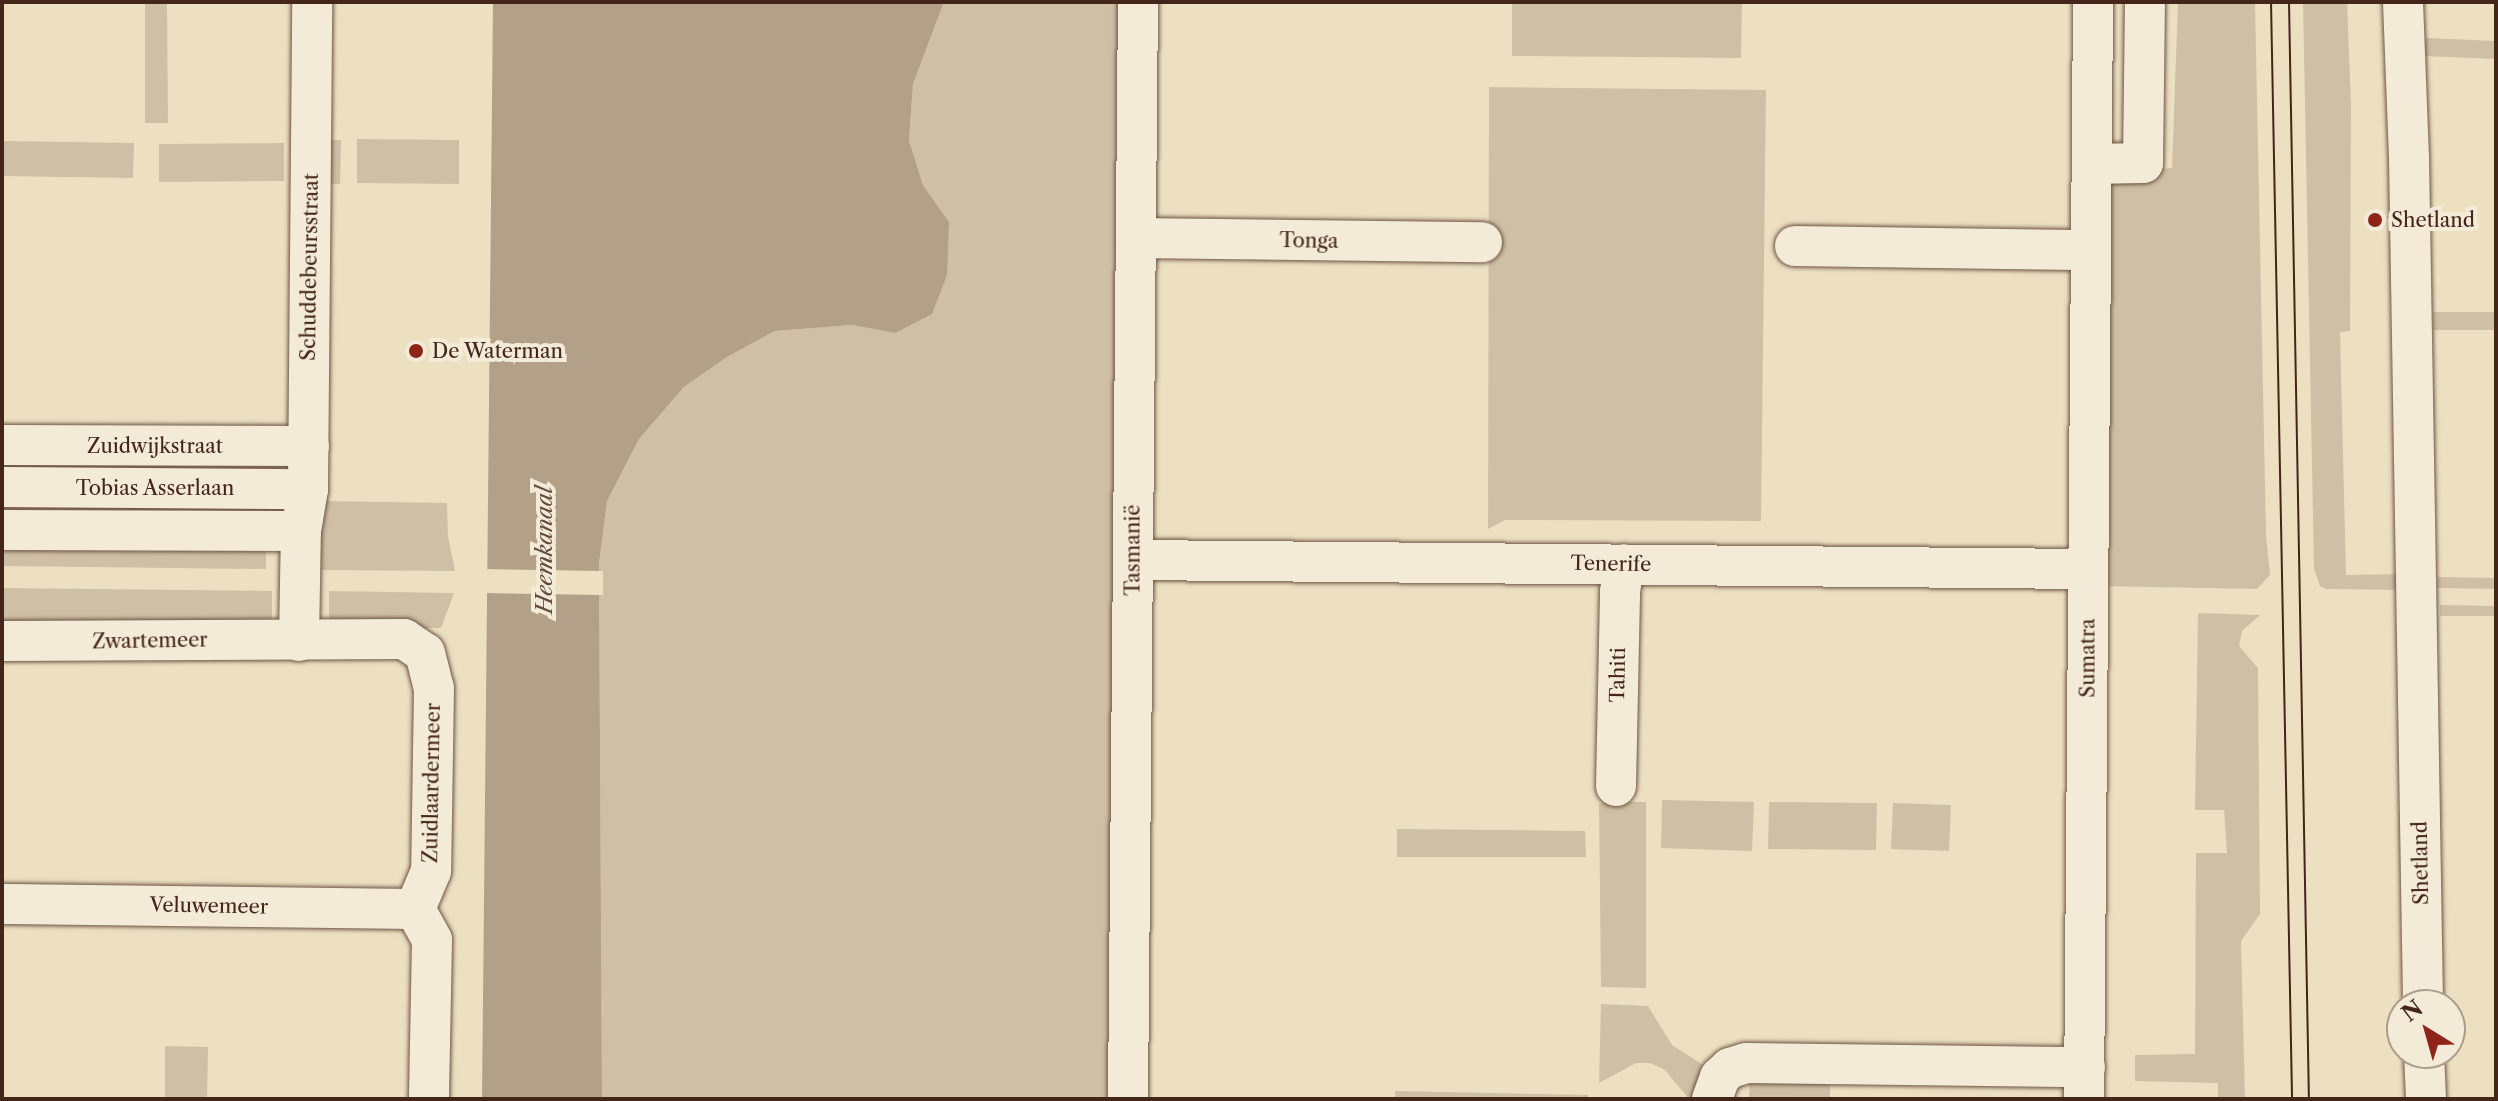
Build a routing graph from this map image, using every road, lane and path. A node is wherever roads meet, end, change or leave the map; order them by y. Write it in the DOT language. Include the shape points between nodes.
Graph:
graph roads {
  1 [pos="312,2"];
  2 [pos="1138,2"];
  3 [pos="2093,2"];
  4 [pos="2145,2"];
  5 [pos="2403,2"];
  6 [pos="2092,164"];
  7 [pos="1136,238"];
  8 [pos="1482,242"];
  9 [pos="1795,246"];
  10 [pos="2091,250"];
  11 [pos="2,445"];
  12 [pos="309,446"];
  13 [pos="2,487"];
  14 [pos="308,489"];
  15 [pos="2,530"];
  16 [pos="301,531"];
  17 [pos="1133,560"];
  18 [pos="1624,564"];
  19 [pos="2088,569"];
  20 [pos="2,641"];
  21 [pos="299,641"];
  22 [pos="425,653"];
  23 [pos="1616,786"];
  24 [pos="2,904"];
  25 [pos="415,909"];
  26 [pos="2423,989"];
  27 [pos="2425,1069"];
  28 [pos="2084,1083"];
  29 [pos="429,1099"];
  30 [pos="1128,1099"];
  31 [pos="1712,1099"];
  32 [pos="2426,1099"];
  1 -- 12 [label="street, Schuddebeursstraat"];
  2 -- 7 [label="street, Tasmanië"];
  3 -- 6 [label="street, Sumatra"];
  4 -- 6 [label="street" via="2143,163"];
  5 -- 26 [label="street, Shetland"];
  6 -- 10 [label="street, Sumatra"];
  7 -- 8 [label="street, Tonga"];
  7 -- 17 [label="street, Tasmanië"];
  9 -- 10 [label="street"];
  10 -- 19 [label="street, Sumatra"];
  11 -- 12 [label="street, Zuidwijkstraat"];
  12 -- 14 [label="street, Schuddebeursstraat"];
  13 -- 14 [label="street, Tobias Asserlaan"];
  14 -- 16 [label="street, Schuddebeursstraat"];
  15 -- 16 [label="street"];
  16 -- 21 [label="street"];
  17 -- 18 [label="street, Tenerife"];
  17 -- 30 [label="street, Tasmanië"];
  18 -- 19 [label="street, Tenerife"];
  18 -- 23 [label="street, Tahiti"];
  19 -- 28 [label="street, Sumatra"];
  20 -- 21 [label="street, Zwartemeer"];
  21 -- 22 [label="street, Zwartemeer" via="404,639"];
  22 -- 25 [label="street, Zuidlaardermeer" via="434,688 431,874"];
  24 -- 25 [label="street, Veluwemeer"];
  25 -- 29 [label="street" via="432,940"];
  27 -- 32 [label="street"];
  28 -- 31 [label="street, Sumatra" via="1746,1063 1720,1077"];
}
